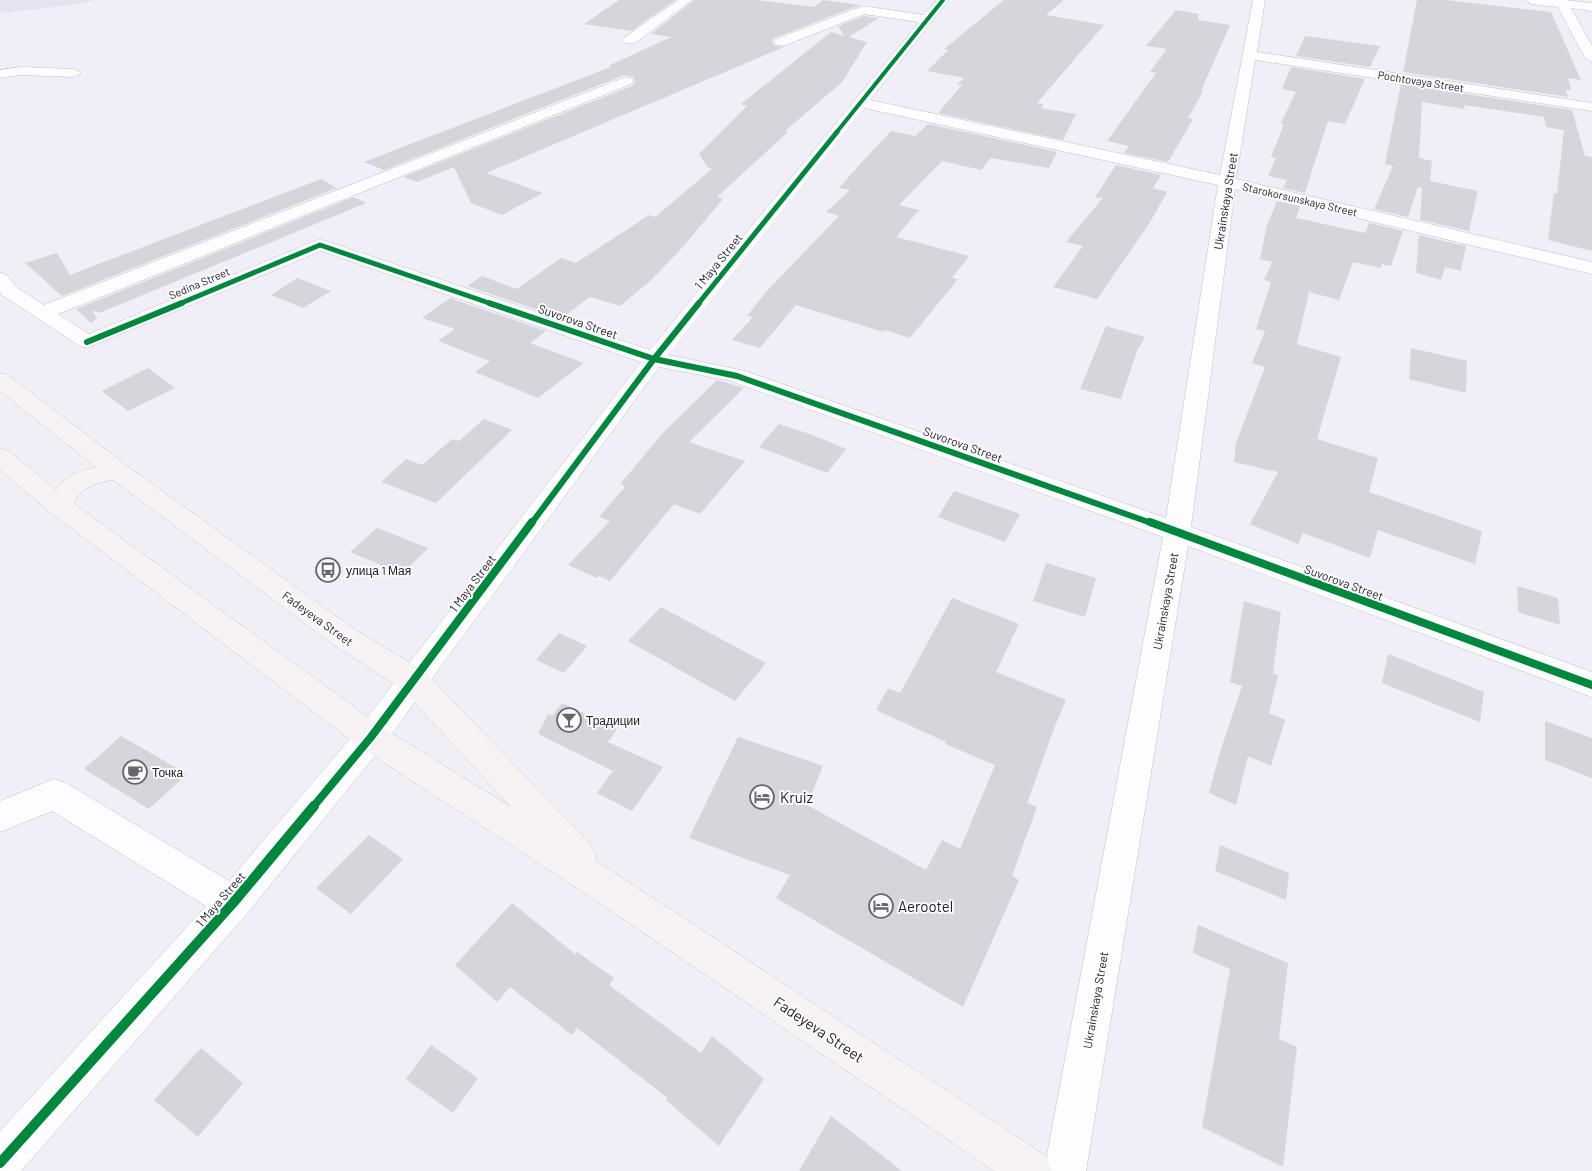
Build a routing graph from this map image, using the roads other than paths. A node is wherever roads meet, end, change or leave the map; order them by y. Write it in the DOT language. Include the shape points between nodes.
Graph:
graph roads {
  1 [pos="686,0"];
  2 [pos="943,0"];
  3 [pos="1259,0"];
  4 [pos="1531,0"];
  5 [pos="1562,3"];
  6 [pos="1592,7"];
  7 [pos="927,19"];
  8 [pos="630,40"];
  9 [pos="781,42"];
  10 [pos="1251,55"];
  11 [pos="1592,58"];
  12 [pos="74,72"];
  13 [pos="0,74"];
  14 [pos="626,81"];
  15 [pos="861,103"];
  16 [pos="1592,107"];
  17 [pos="1227,182"];
  18 [pos="320,245"];
  19 [pos="1592,268"];
  20 [pos="0,279"];
  21 [pos="42,313"];
  22 [pos="654,359"];
  23 [pos="0,380"];
  24 [pos="0,457"];
  25 [pos="117,472"];
  26 [pos="60,507"];
  27 [pos="1178,532"];
  28 [pos="414,681"];
  29 [pos="1592,685"];
  30 [pos="371,737"];
  31 [pos="0,816"];
  32 [pos="607,887"];
  33 [pos="232,903"];
  34 [pos="0,1163"];
  35 [pos="1031,1171"];
  36 [pos="1065,1171"];
  1 -- 8 [label="street"];
  2 -- 7 [label="street, 1 Maya Street"];
  3 -- 10 [label="street, Ukrainskaya Street"];
  4 -- 5 [label="street"];
  5 -- 6 [label="street"];
  5 -- 11 [label="street"];
  7 -- 9 [label="street" via="863,10"];
  7 -- 15 [label="street, 1 Maya Street"];
  10 -- 16 [label="street, Pochtovaya Street"];
  10 -- 17 [label="street, Ukrainskaya Street"];
  12 -- 13 [label="street"];
  14 -- 21 [label="street"];
  15 -- 17 [label="street, Starokorsunskaya Street"];
  15 -- 22 [label="street, 1 Maya Street"];
  17 -- 19 [label="street, Starokorsunskaya Street"];
  17 -- 27 [label="street, Ukrainskaya Street"];
  18 -- 21 [label="street, Sedina Street" via="87,342"];
  18 -- 22 [label="street, Suvorova Street"];
  20 -- 21 [label="street" via="9,291"];
  22 -- 27 [label="street, Suvorova Street" via="738,376"];
  22 -- 28 [label="street, 1 Maya Street"];
  23 -- 25 [label="main road, Fadeyeva Street"];
  24 -- 26 [label="main road, Fadeyeva Street"];
  25 -- 26 [label="main road" via="92,475 76,482 63,494"];
  25 -- 28 [label="main road, Fadeyeva Street" via="344,637"];
  26 -- 30 [label="main road, Fadeyeva Street"];
  27 -- 29 [label="street, Suvorova Street"];
  27 -- 36 [label="street, Ukrainskaya Street"];
  28 -- 30 [label="street, 1 Maya Street"];
  28 -- 32 [label="main road, Fadeyeva Street"];
  30 -- 32 [label="main road, Fadeyeva Street"];
  30 -- 33 [label="street, 1 Maya Street"];
  31 -- 33 [label="street" via="54,794"];
  32 -- 35 [label="main road, Fadeyeva Street"];
  33 -- 34 [label="street, 1 Maya Street"];
}
